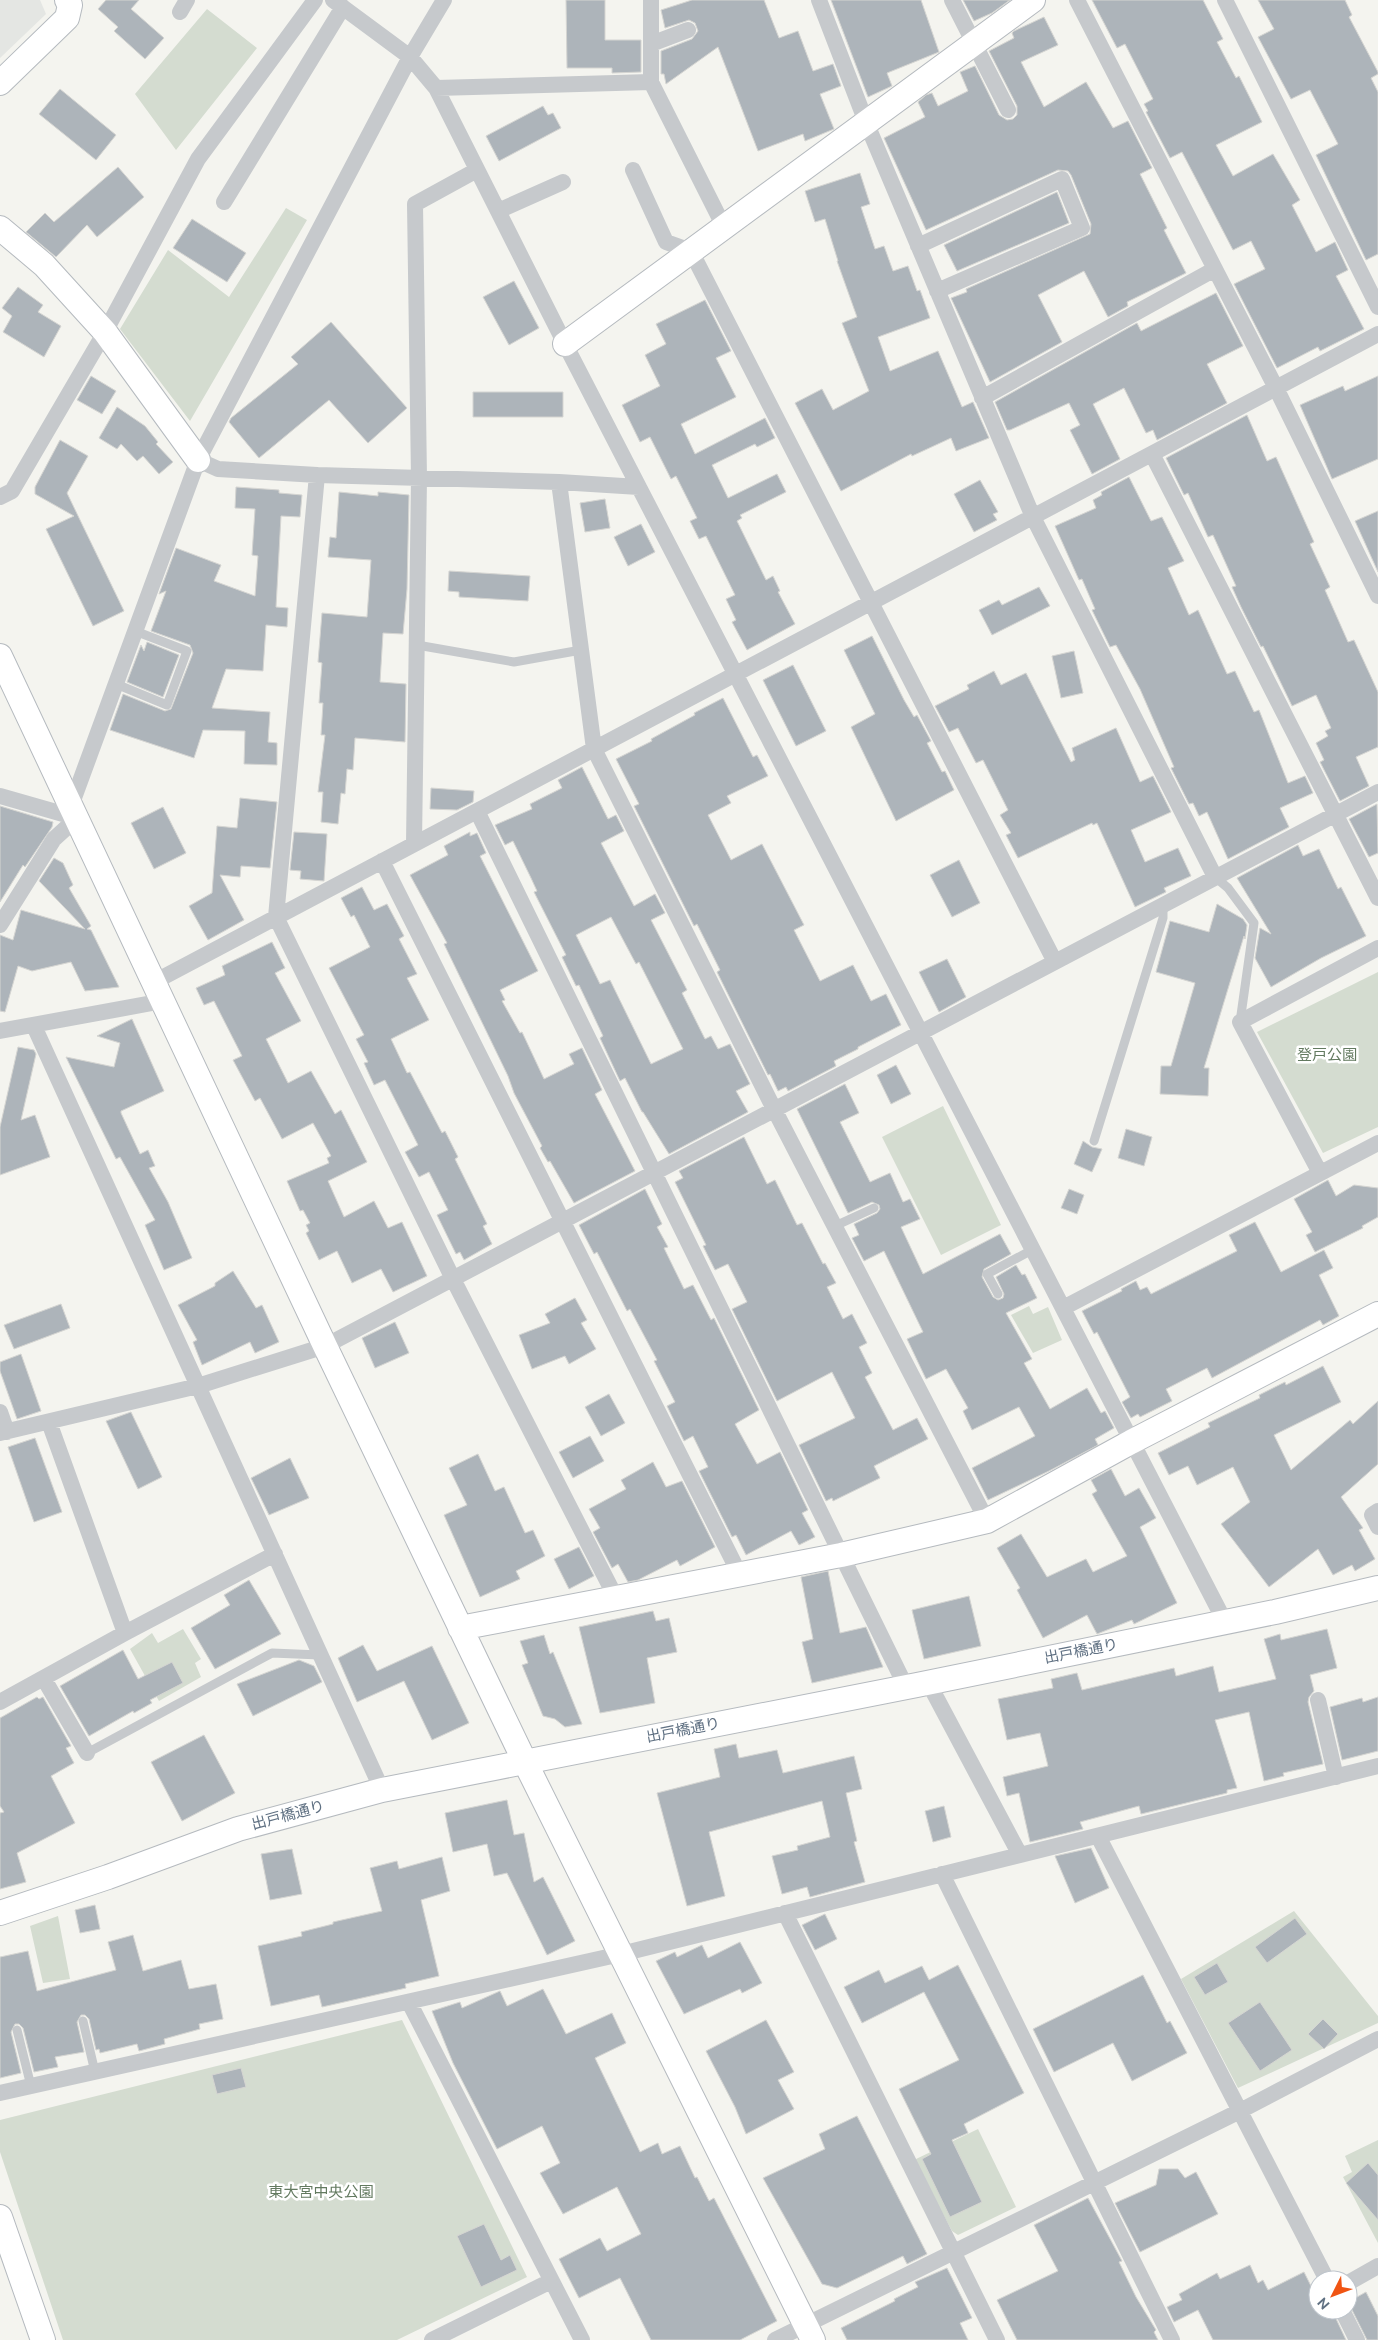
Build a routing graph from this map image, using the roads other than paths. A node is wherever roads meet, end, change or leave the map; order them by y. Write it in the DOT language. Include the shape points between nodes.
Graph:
graph roads {
  1 [pos="68,0"];
  2 [pos="315,0"];
  3 [pos="444,0"];
  4 [pos="651,0"];
  5 [pos="818,0"];
  6 [pos="952,0"];
  7 [pos="1033,0"];
  8 [pos="1077,0"];
  9 [pos="1225,0"];
  10 [pos="338,4"];
  11 [pos="688,30"];
  12 [pos="651,44"];
  13 [pos="973,44"];
  14 [pos="410,57"];
  15 [pos="651,82"];
  16 [pos="0,83"];
  17 [pos="436,88"];
  18 [pos="1008,110"];
  19 [pos="866,122"];
  20 [pos="477,170"];
  21 [pos="633,170"];
  22 [pos="563,182"];
  23 [pos="224,202"];
  24 [pos="498,211"];
  25 [pos="724,227"];
  26 [pos="0,228"];
  27 [pos="918,246"];
  28 [pos="692,251"];
  29 [pos="1215,269"];
  30 [pos="937,291"];
  31 [pos="1378,307"];
  32 [pos="105,332"];
  33 [pos="1378,334"];
  34 [pos="565,344"];
  35 [pos="1276,388"];
  36 [pos="982,398"];
  37 [pos="1152,454"];
  38 [pos="198,460"];
  39 [pos="317,475"];
  40 [pos="419,478"];
  41 [pos="559,482"];
  42 [pos="639,487"];
  43 [pos="0,497"];
  44 [pos="1033,517"];
  45 [pos="1378,596"];
  46 [pos="872,602"];
  47 [pos="135,631"];
  48 [pos="417,645"];
  49 [pos="581,650"];
  50 [pos="0,656"];
  51 [pos="736,674"];
  52 [pos="116,684"];
  53 [pos="594,749"];
  54 [pos="1378,792"];
  55 [pos="0,796"];
  56 [pos="477,811"];
  57 [pos="74,812"];
  58 [pos="1335,814"];
  59 [pos="414,844"];
  60 [pos="382,861"];
  61 [pos="1215,877"];
  62 [pos="1378,898"];
  63 [pos="1162,905"];
  64 [pos="276,918"];
  65 [pos="0,926"];
  66 [pos="1378,948"];
  67 [pos="1055,962"];
  68 [pos="158,992"];
  69 [pos="1240,1022"];
  70 [pos="34,1026"];
  71 [pos="0,1031"];
  72 [pos="920,1033"];
  73 [pos="774,1109"];
  74 [pos="1094,1141"];
  75 [pos="1378,1143"];
  76 [pos="654,1172"];
  77 [pos="1320,1173"];
  78 [pos="874,1208"];
  79 [pos="562,1221"];
  80 [pos="835,1226"];
  81 [pos="1032,1250"];
  82 [pos="453,1279"];
  83 [pos="998,1294"];
  84 [pos="1062,1308"];
  85 [pos="1378,1314"];
  86 [pos="325,1346"];
  87 [pos="198,1386"];
  88 [pos="0,1412"];
  89 [pos="49,1422"];
  90 [pos="4,1433"];
  91 [pos="1132,1442"];
  92 [pos="1378,1510"];
  93 [pos="987,1522"];
  94 [pos="1378,1527"];
  95 [pos="274,1554"];
  96 [pos="841,1555"];
  97 [pos="738,1573"];
  98 [pos="1378,1588"];
  99 [pos="616,1598"];
  100 [pos="1225,1622"];
  101 [pos="460,1628"];
  102 [pos="126,1632"];
  103 [pos="320,1655"];
  104 [pos="44,1679"];
  105 [pos="917,1685"];
  106 [pos="1318,1700"];
  107 [pos="0,1702"];
  108 [pos="87,1753"];
  109 [pos="524,1760"];
  110 [pos="1378,1766"];
  111 [pos="1336,1777"];
  112 [pos="382,1790"];
  113 [pos="1098,1836"];
  114 [pos="1020,1855"];
  115 [pos="942,1874"];
  116 [pos="0,1913"];
  117 [pos="785,1913"];
  118 [pos="621,1954"];
  119 [pos="409,2002"];
  120 [pos="83,2022"];
  121 [pos="17,2030"];
  122 [pos="1378,2039"];
  123 [pos="96,2072"];
  124 [pos="31,2086"];
  125 [pos="0,2093"];
  126 [pos="1240,2111"];
  127 [pos="1094,2183"];
  128 [pos="0,2217"];
  129 [pos="954,2252"];
  130 [pos="1378,2266"];
  131 [pos="1321,2270"];
  132 [pos="1358,2277"];
  133 [pos="552,2281"];
  134 [pos="1347,2320"];
  135 [pos="810,2333"];
  136 [pos="43,2340"];
  137 [pos="432,2340"];
  138 [pos="582,2340"];
  139 [pos="775,2340"];
  140 [pos="997,2340"];
  141 [pos="1172,2340"];
  142 [pos="1357,2340"];
  1 -- 16 [label="street" via="67,18"];
  2 -- 32 [label="street" via="198,159"];
  3 -- 14 [label="street"];
  4 -- 12 [label="street"];
  5 -- 19 [label="street"];
  6 -- 13 [label="street"];
  7 -- 13 [label="street"];
  8 -- 29 [label="street"];
  9 -- 31 [label="street"];
  10 -- 14 [label="street"];
  10 -- 23 [label="street"];
  11 -- 12 [label="street"];
  12 -- 15 [label="street"];
  13 -- 18 [label="street"];
  13 -- 19 [label="street"];
  14 -- 17 [label="street"];
  14 -- 38 [label="street"];
  15 -- 17 [label="street"];
  15 -- 25 [label="street"];
  17 -- 20 [label="street"];
  19 -- 25 [label="street"];
  19 -- 27 [label="street"];
  20 -- 24 [label="street"];
  20 -- 40 [label="street" via="415,204"];
  21 -- 28 [label="street" via="666,242"];
  22 -- 24 [label="street"];
  24 -- 34 [label="street"];
  25 -- 28 [label="street"];
  26 -- 32 [label="street" via="44,265"];
  27 -- 30 [label="street"];
  27 -- 30 [label="street" via="1062,179 1082,228"];
  28 -- 34 [label="street"];
  28 -- 46 [label="street"];
  29 -- 35 [label="street"];
  29 -- 36 [label="street"];
  30 -- 36 [label="street"];
  32 -- 38 [label="street"];
  32 -- 43 [label="street" via="12,491"];
  33 -- 35 [label="street"];
  34 -- 42 [label="street"];
  35 -- 37 [label="street"];
  35 -- 45 [label="street"];
  36 -- 44 [label="street"];
  37 -- 44 [label="street"];
  37 -- 58 [label="street"];
  38 -- 39 [label="street" via="218,469"];
  38 -- 47 [label="street"];
  39 -- 40 [label="street"];
  39 -- 64 [label="street"];
  40 -- 41 [label="street"];
  40 -- 48 [label="street"];
  41 -- 42 [label="street"];
  41 -- 49 [label="street"];
  42 -- 51 [label="street"];
  44 -- 46 [label="street"];
  44 -- 61 [label="street"];
  46 -- 51 [label="street"];
  46 -- 67 [label="street"];
  47 -- 52 [label="street"];
  47 -- 52 [label="lane" via="187,651 184,660 167,705"];
  48 -- 49 [label="lane" via="514,662"];
  48 -- 59 [label="street"];
  49 -- 53 [label="street"];
  50 -- 57 [label="street"];
  51 -- 53 [label="street"];
  51 -- 72 [label="street"];
  52 -- 57 [label="street"];
  53 -- 56 [label="street"];
  53 -- 73 [label="street"];
  54 -- 58 [label="street"];
  55 -- 57 [label="street"];
  56 -- 59 [label="street"];
  56 -- 76 [label="street"];
  57 -- 65 [label="street"];
  57 -- 68 [label="street"];
  58 -- 61 [label="street"];
  58 -- 62 [label="street"];
  59 -- 60 [label="street"];
  60 -- 64 [label="street"];
  60 -- 79 [label="street"];
  61 -- 63 [label="street"];
  61 -- 69 [label="lane" via="1228,888 1254,923"];
  63 -- 67 [label="street"];
  63 -- 74 [label="lane" via="1163,918"];
  64 -- 68 [label="street"];
  64 -- 82 [label="street"];
  66 -- 69 [label="street"];
  67 -- 72 [label="street"];
  68 -- 70 [label="street"];
  68 -- 86 [label="street"];
  69 -- 77 [label="street"];
  70 -- 71 [label="street"];
  70 -- 87 [label="street"];
  72 -- 73 [label="street"];
  72 -- 81 [label="street"];
  73 -- 76 [label="street"];
  73 -- 80 [label="street"];
  75 -- 77 [label="street"];
  76 -- 79 [label="street"];
  76 -- 96 [label="street"];
  77 -- 84 [label="street"];
  78 -- 80 [label="lane"];
  79 -- 82 [label="street"];
  79 -- 97 [label="street"];
  80 -- 93 [label="street"];
  81 -- 83 [label="lane" via="987,1274"];
  81 -- 84 [label="street"];
  82 -- 86 [label="street"];
  82 -- 99 [label="street"];
  84 -- 91 [label="street"];
  85 -- 91 [label="street"];
  86 -- 87 [label="street"];
  86 -- 101 [label="street"];
  87 -- 89 [label="street"];
  87 -- 95 [label="street"];
  88 -- 90 [label="street"];
  89 -- 90 [label="street"];
  89 -- 102 [label="street"];
  91 -- 93 [label="street"];
  91 -- 100 [label="street"];
  92 -- 94 [label="street" via="1372,1514"];
  93 -- 96 [label="street"];
  95 -- 102 [label="street"];
  95 -- 103 [label="street"];
  96 -- 97 [label="street"];
  96 -- 105 [label="street"];
  97 -- 99 [label="street"];
  98 -- 100 [label="street, 出戸橋通り"];
  99 -- 101 [label="street"];
  100 -- 105 [label="street, 出戸橋通り"];
  101 -- 109 [label="street"];
  102 -- 104 [label="street"];
  103 -- 108 [label="lane" via="272,1653"];
  103 -- 112 [label="street"];
  104 -- 107 [label="street"];
  104 -- 108 [label="street"];
  105 -- 109 [label="street, 出戸橋通り"];
  105 -- 114 [label="street"];
  106 -- 111 [label="street"];
  109 -- 112 [label="street, 出戸橋通り"];
  109 -- 118 [label="street"];
  110 -- 111 [label="street"];
  111 -- 113 [label="street"];
  112 -- 116 [label="street, 出戸橋通り" via="238,1829"];
  113 -- 114 [label="street"];
  113 -- 126 [label="street"];
  114 -- 115 [label="street"];
  115 -- 117 [label="street"];
  115 -- 127 [label="street"];
  117 -- 118 [label="street"];
  117 -- 129 [label="street"];
  118 -- 119 [label="street"];
  118 -- 135 [label="street"];
  119 -- 123 [label="street"];
  119 -- 133 [label="street"];
  120 -- 123 [label="lane"];
  121 -- 124 [label="lane"];
  122 -- 126 [label="street"];
  123 -- 124 [label="street"];
  124 -- 125 [label="street"];
  126 -- 127 [label="street"];
  126 -- 131 [label="street"];
  127 -- 129 [label="street"];
  127 -- 141 [label="street"];
  128 -- 136 [label="street"];
  129 -- 135 [label="street"];
  129 -- 140 [label="street"];
  130 -- 132 [label="street"];
  133 -- 137 [label="street"];
  133 -- 138 [label="street"];
  134 -- 142 [label="street"];
  135 -- 139 [label="street"];
}
